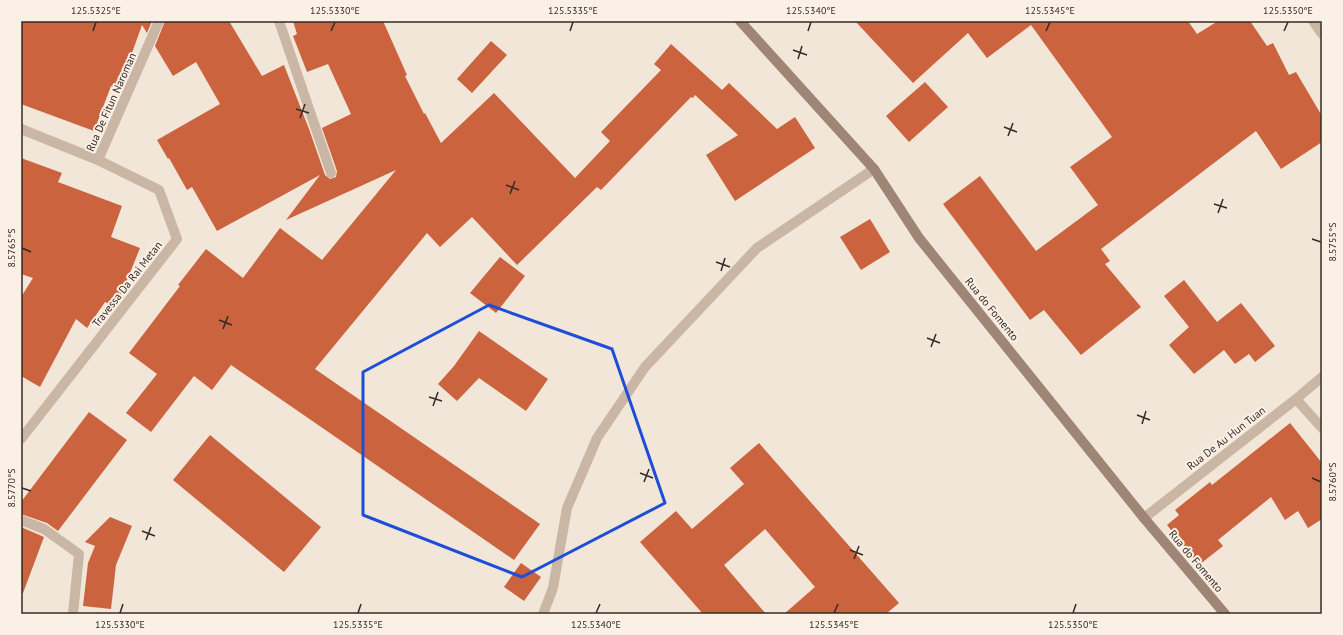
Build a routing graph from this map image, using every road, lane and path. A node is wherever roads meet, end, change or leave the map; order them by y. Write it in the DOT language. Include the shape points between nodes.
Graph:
graph roads {
  1 [pos="159,21"];
  2 [pos="279,21"];
  3 [pos="740,21"];
  4 [pos="1313,21"];
  5 [pos="1322,34"];
  6 [pos="21,129"];
  7 [pos="98,160"];
  8 [pos="874,169"];
  9 [pos="331,173"];
  10 [pos="1322,377"];
  11 [pos="1296,399"];
  12 [pos="1322,428"];
  13 [pos="21,439"];
  14 [pos="1144,518"];
  15 [pos="21,520"];
  16 [pos="72,614"];
  17 [pos="543,614"];
  18 [pos="1225,614"];
  1 -- 7 [label="street, Rua De Fitun Naroman"];
  2 -- 9 [label="street"];
  3 -- 8 [label="street, Rua do Fomento"];
  4 -- 5 [label="street"];
  6 -- 7 [label="street, Rua De Fitun Naroman"];
  7 -- 13 [label="street, Travessa Da Rai Metan" via="159,190 178,239"];
  8 -- 14 [label="street, Rua do Fomento" via="919,238"];
  8 -- 17 [label="street" via="757,248 644,367 597,438 567,508 553,588"];
  10 -- 11 [label="street, Rua De Au Hun Tuan"];
  11 -- 12 [label="street"];
  11 -- 14 [label="street, Rua De Au Hun Tuan"];
  14 -- 18 [label="street, Rua do Fomento"];
  15 -- 16 [label="street" via="44,529 79,554"];
}
